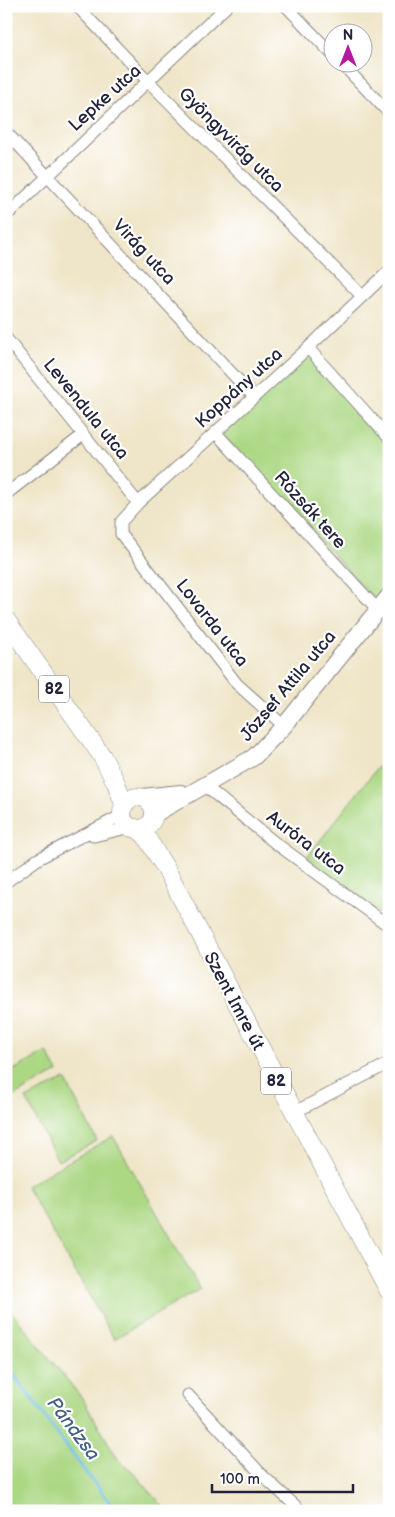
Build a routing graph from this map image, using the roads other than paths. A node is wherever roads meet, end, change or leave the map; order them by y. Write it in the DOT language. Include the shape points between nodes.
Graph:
graph roads {
  1 [pos="77,6"];
  2 [pos="227,6"];
  3 [pos="286,6"];
  4 [pos="322,44"];
  5 [pos="350,72"];
  6 [pos="149,82"];
  7 [pos="389,112"];
  8 [pos="6,132"];
  9 [pos="48,174"];
  10 [pos="6,216"];
  11 [pos="389,271"];
  12 [pos="362,296"];
  13 [pos="6,338"];
  14 [pos="308,348"];
  15 [pos="254,397"];
  16 [pos="216,433"];
  17 [pos="83,435"];
  18 [pos="389,438"];
  19 [pos="6,494"];
  20 [pos="138,503"];
  21 [pos="121,534"];
  22 [pos="389,596"];
  23 [pos="378,610"];
  24 [pos="6,620"];
  25 [pos="284,726"];
  26 [pos="204,786"];
  27 [pos="132,811"];
  28 [pos="153,818"];
  29 [pos="166,869"];
  30 [pos="6,882"];
  31 [pos="389,926"];
  32 [pos="389,1062"];
  33 [pos="293,1113"];
  34 [pos="389,1291"];
  35 [pos="188,1395"];
  36 [pos="301,1511"];
  1 -- 6 [label="street, Gyöngyvirág utca"];
  2 -- 6 [label="street, Lepke utca"];
  3 -- 4 [label="street"];
  5 -- 7 [label="street"];
  6 -- 9 [label="street, Lepke utca"];
  6 -- 12 [label="street, Gyöngyvirág utca"];
  8 -- 9 [label="street, Virág utca"];
  9 -- 10 [label="street, Lepke utca"];
  9 -- 15 [label="street, Virág utca"];
  11 -- 12 [label="street, Koppány utca"];
  12 -- 14 [label="street, Koppány utca"];
  13 -- 17 [label="street, Levendula utca"];
  14 -- 15 [label="street, Koppány utca"];
  14 -- 18 [label="street"];
  15 -- 16 [label="street, Koppány utca"];
  16 -- 20 [label="street, Koppány utca"];
  16 -- 23 [label="street, Rózsák tere"];
  17 -- 19 [label="street"];
  17 -- 20 [label="street, Levendula utca"];
  20 -- 21 [label="street, Koppány utca" via="123,518"];
  21 -- 25 [label="street, Lovarda utca" via="237,684"];
  22 -- 23 [label="street, József Attila utca"];
  23 -- 25 [label="street, József Attila utca"];
  24 -- 27 [label="main road, Szent Imre út / 82" via="102,756"];
  25 -- 26 [label="street, József Attila utca" via="254,757"];
  26 -- 27 [label="street, József Attila utca" via="165,796"];
  26 -- 28 [label="street, József Attila utca"];
  26 -- 31 [label="street, Auróra utca"];
  27 -- 28 [label="main road" via="145,826"];
  27 -- 28 [label="main road, 82" via="150,802"];
  27 -- 29 [label="main road, Szent Imre út / 82"];
  27 -- 30 [label="street" via="38,859"];
  28 -- 29 [label="main road, Szent Imre út / 82"];
  29 -- 33 [label="main road, Szent Imre út / 82"];
  32 -- 33 [label="street"];
  33 -- 34 [label="main road, Szent Imre út / 82"];
  35 -- 36 [label="street" via="263,1476"];
}
